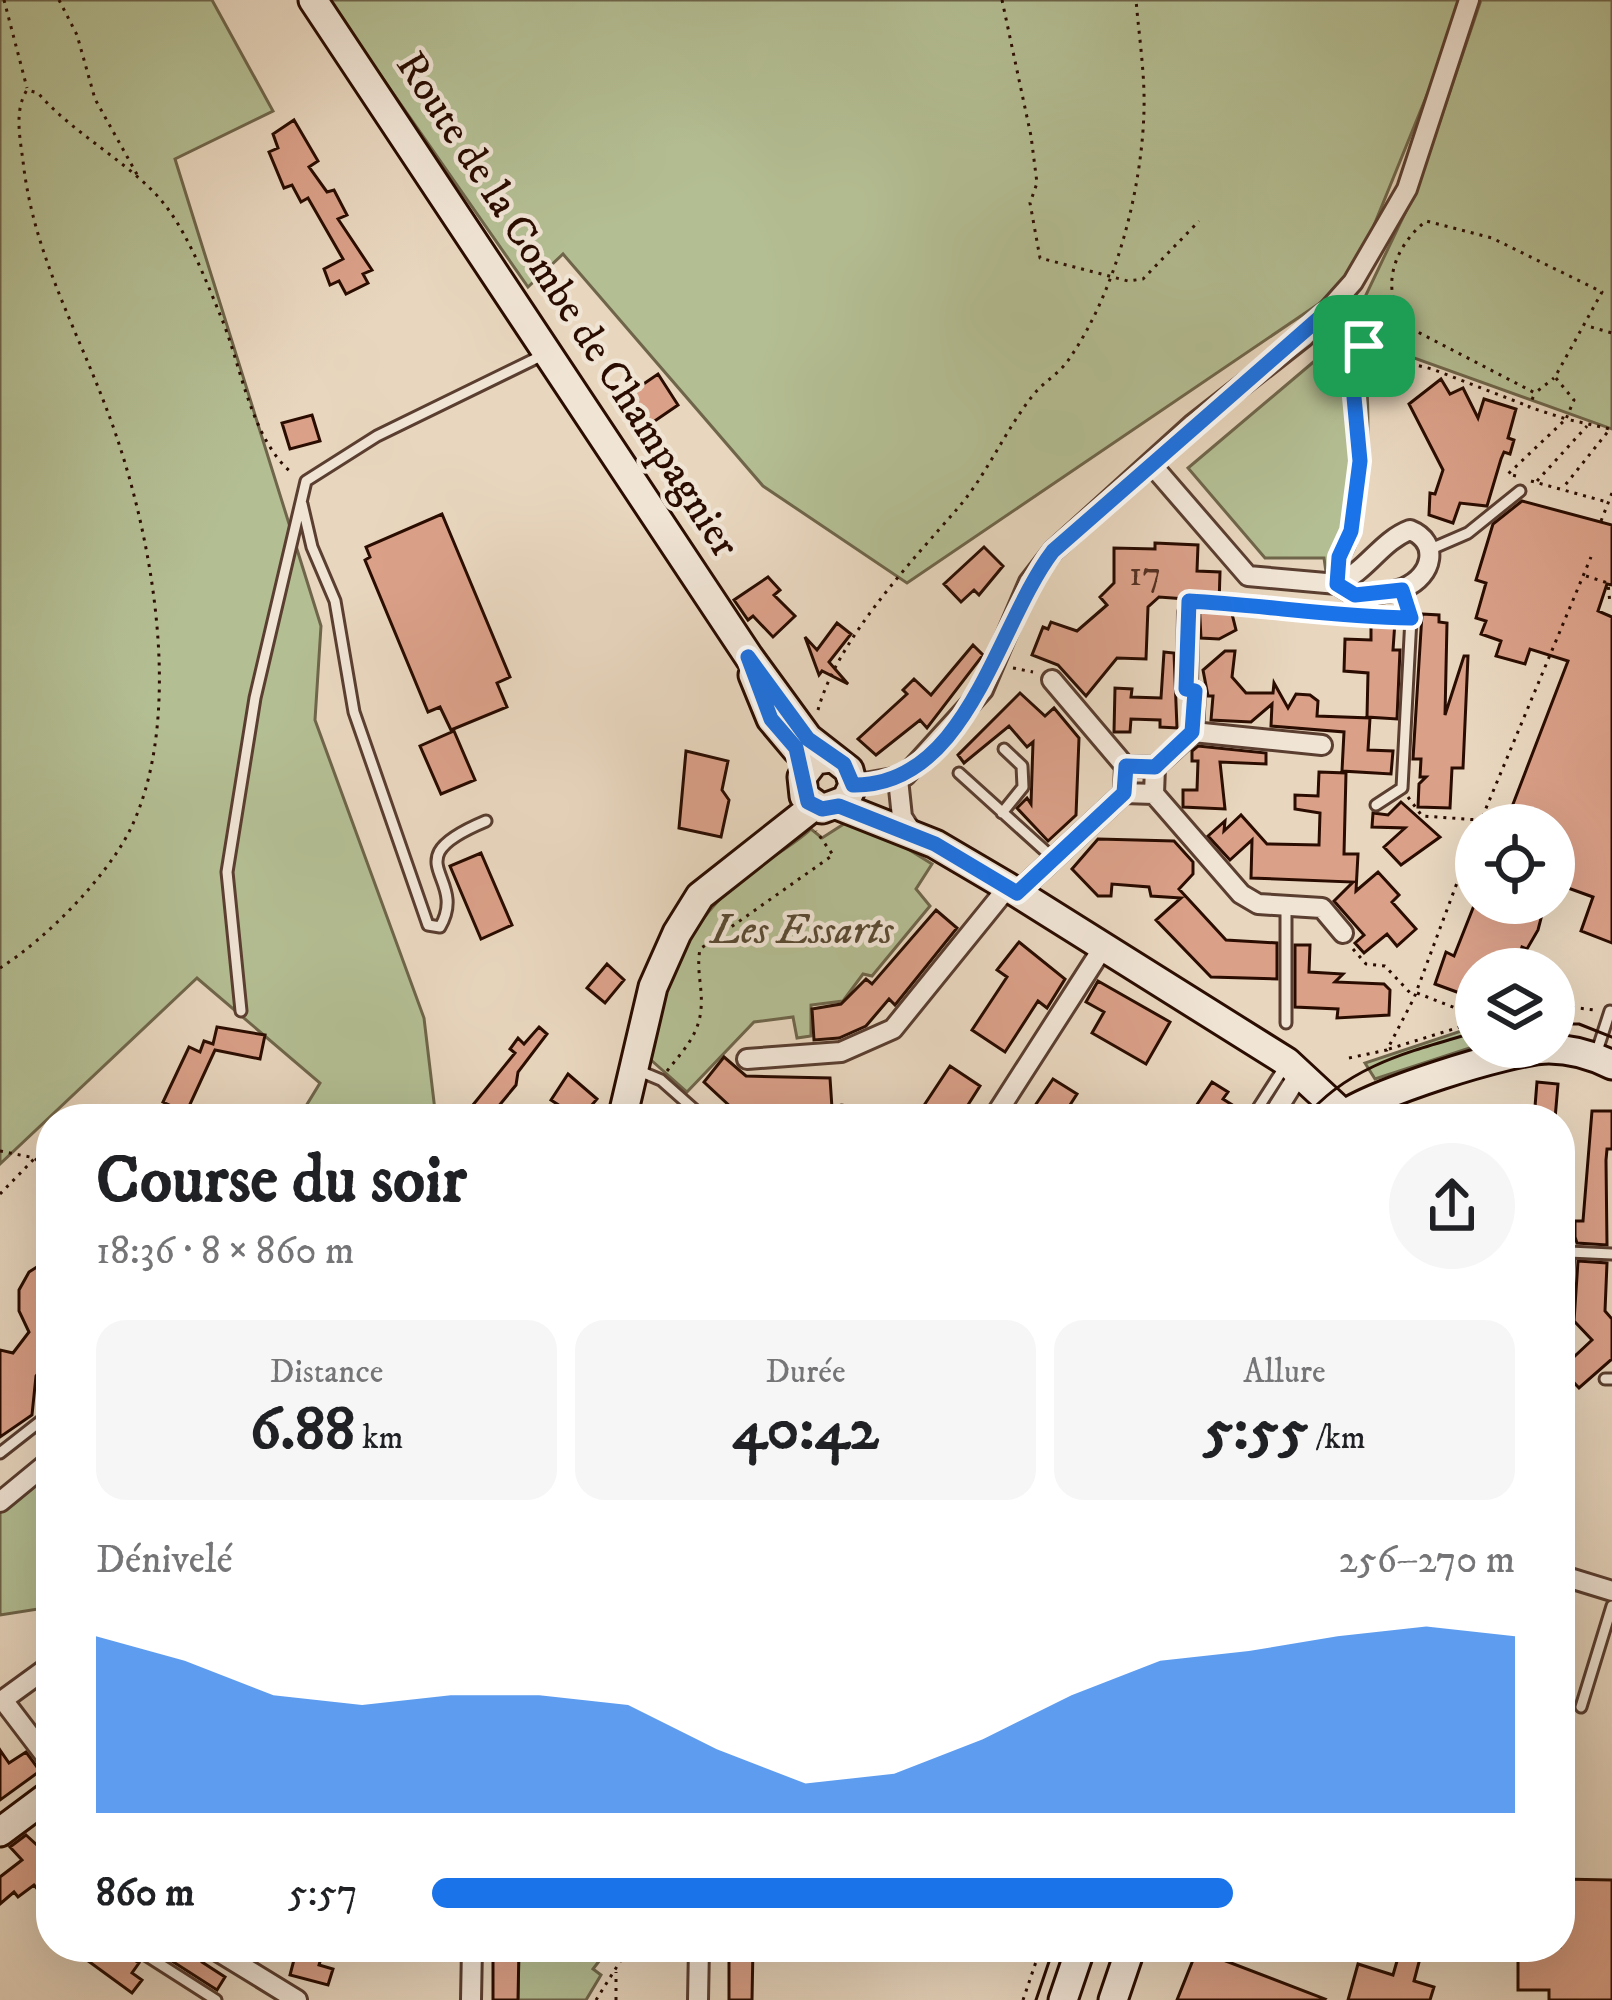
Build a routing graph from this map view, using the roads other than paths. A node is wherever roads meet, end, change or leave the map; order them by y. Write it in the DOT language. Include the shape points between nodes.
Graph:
graph roads {
  1 [pos="314,0"];
  2 [pos="1469,0"];
  3 [pos="1325,313"];
  4 [pos="548,353"];
  5 [pos="1374,355"];
  6 [pos="1152,465"];
  7 [pos="1520,491"];
  8 [pos="302,504"];
  9 [pos="1431,549"];
  10 [pos="1337,584"];
  11 [pos="1402,590"];
  12 [pos="1188,613"];
  13 [pos="748,657"];
  14 [pos="1052,680"];
  15 [pos="1192,732"];
  16 [pos="1322,745"];
  17 [pos="1004,749"];
  18 [pos="817,764"];
  19 [pos="1126,766"];
  20 [pos="1155,767"];
  21 [pos="959,773"];
  22 [pos="898,779"];
  23 [pos="1124,793"];
  24 [pos="1154,794"];
  25 [pos="832,801"];
  26 [pos="1376,805"];
  27 [pos="1003,813"];
  28 [pos="486,821"];
  29 [pos="903,830"];
  30 [pos="1053,858"];
  31 [pos="1012,890"];
  32 [pos="1286,904"];
  33 [pos="1343,933"];
  34 [pos="1104,946"];
  35 [pos="241,1011"];
  36 [pos="1609,1014"];
  37 [pos="1286,1023"];
  38 [pos="747,1059"];
  39 [pos="1603,1061"];
  40 [pos="1294,1066"];
  41 [pos="649,1075"];
  42 [pos="631,1104"];
  43 [pos="686,1104"];
  44 [pos="1003,1104"];
  45 [pos="1263,1104"];
  46 [pos="1277,1104"];
  47 [pos="1329,1104"];
  48 [pos="1369,1104"];
  49 [pos="1575,1252"];
  50 [pos="1612,1254"];
  51 [pos="36,1425"];
  52 [pos="0,1454"];
  53 [pos="36,1472"];
  54 [pos="0,1502"];
  55 [pos="1575,1580"];
  56 [pos="1612,1591"];
  57 [pos="1612,1606"];
  58 [pos="36,1676"];
  59 [pos="2,1701"];
  60 [pos="1581,1708"];
  61 [pos="36,1744"];
  62 [pos="36,1805"];
  63 [pos="0,1832"];
  64 [pos="157,1962"];
  65 [pos="235,1962"];
  66 [pos="472,1962"];
  67 [pos="699,1962"];
  68 [pos="1076,1962"];
  69 [pos="1123,1962"];
  70 [pos="216,2000"];
  71 [pos="297,2000"];
  72 [pos="471,2000"];
  73 [pos="698,2000"];
  74 [pos="1063,2000"];
  75 [pos="1113,2000"];
  1 -- 4 [label="street, Route de la Combe de Champagnier"];
  2 -- 3 [label="street" via="1407,188 1353,282"];
  3 -- 5 [label="lane"];
  3 -- 6 [label="street"];
  4 -- 8 [label="lane" via="377,436 305,481"];
  4 -- 13 [label="street, Route de la Combe de Champagnier"];
  6 -- 10 [label="street" via="1248,577"];
  6 -- 22 [label="street" via="1053,551 1029,582 983,690"];
  7 -- 9 [label="lane" via="1468,533"];
  8 -- 28 [label="lane" via="335,601 354,712 428,925 440,927 446,916 437,852"];
  8 -- 35 [label="lane" via="259,677 227,872"];
  9 -- 10 [label="street" via="1410,530"];
  9 -- 11 [label="street" via="1427,568"];
  10 -- 11 [label="street" via="1355,595"];
  11 -- 26 [label="lane" via="1411,618 1402,788"];
  12 -- 15 [label="street"];
  13 -- 18 [label="street, Route de la Combe de Champagnier"];
  13 -- 18 [label="street, Route de la Combe de Champagnier" via="764,704"];
  14 -- 19 [label="street"];
  15 -- 16 [label="street"];
  15 -- 20 [label="street"];
  17 -- 27 [label="lane" via="1022,766 1023,787"];
  18 -- 25 [label="street" via="802,790"];
  18 -- 25 [label="street" via="844,764"];
  19 -- 20 [label="street"];
  19 -- 23 [label="street"];
  20 -- 24 [label="street"];
  21 -- 27 [label="lane"];
  22 -- 25 [label="street"];
  22 -- 29 [label="street"];
  23 -- 24 [label="street"];
  23 -- 30 [label="street"];
  24 -- 32 [label="street" via="1241,894 1258,904"];
  25 -- 29 [label="street"];
  25 -- 41 [label="street" via="751,851 700,896 664,955"];
  27 -- 30 [label="lane"];
  29 -- 31 [label="street"];
  30 -- 31 [label="street"];
  31 -- 34 [label="street"];
  31 -- 38 [label="street" via="893,1029 841,1052"];
  32 -- 33 [label="street" via="1322,908"];
  32 -- 37 [label="lane"];
  34 -- 40 [label="street"];
  34 -- 44 [label="street"];
  36 -- 39 [label="lane"];
  39 -- 48 [label="street" via="1532,1052"];
  40 -- 45 [label="lane"];
  40 -- 46 [label="street"];
  40 -- 47 [label="street"];
  41 -- 42 [label="street"];
  41 -- 43 [label="lane"];
  49 -- 50 [label="lane"];
  51 -- 52 [label="lane"];
  53 -- 54 [label="street"];
  55 -- 56 [label="street"];
  57 -- 60 [label="lane"];
  58 -- 59 [label="street"];
  59 -- 61 [label="street"];
  62 -- 63 [label="street"];
  64 -- 70 [label="lane"];
  65 -- 71 [label="street"];
  66 -- 72 [label="street"];
  67 -- 73 [label="street"];
  68 -- 74 [label="street"];
  69 -- 75 [label="street"];
}
